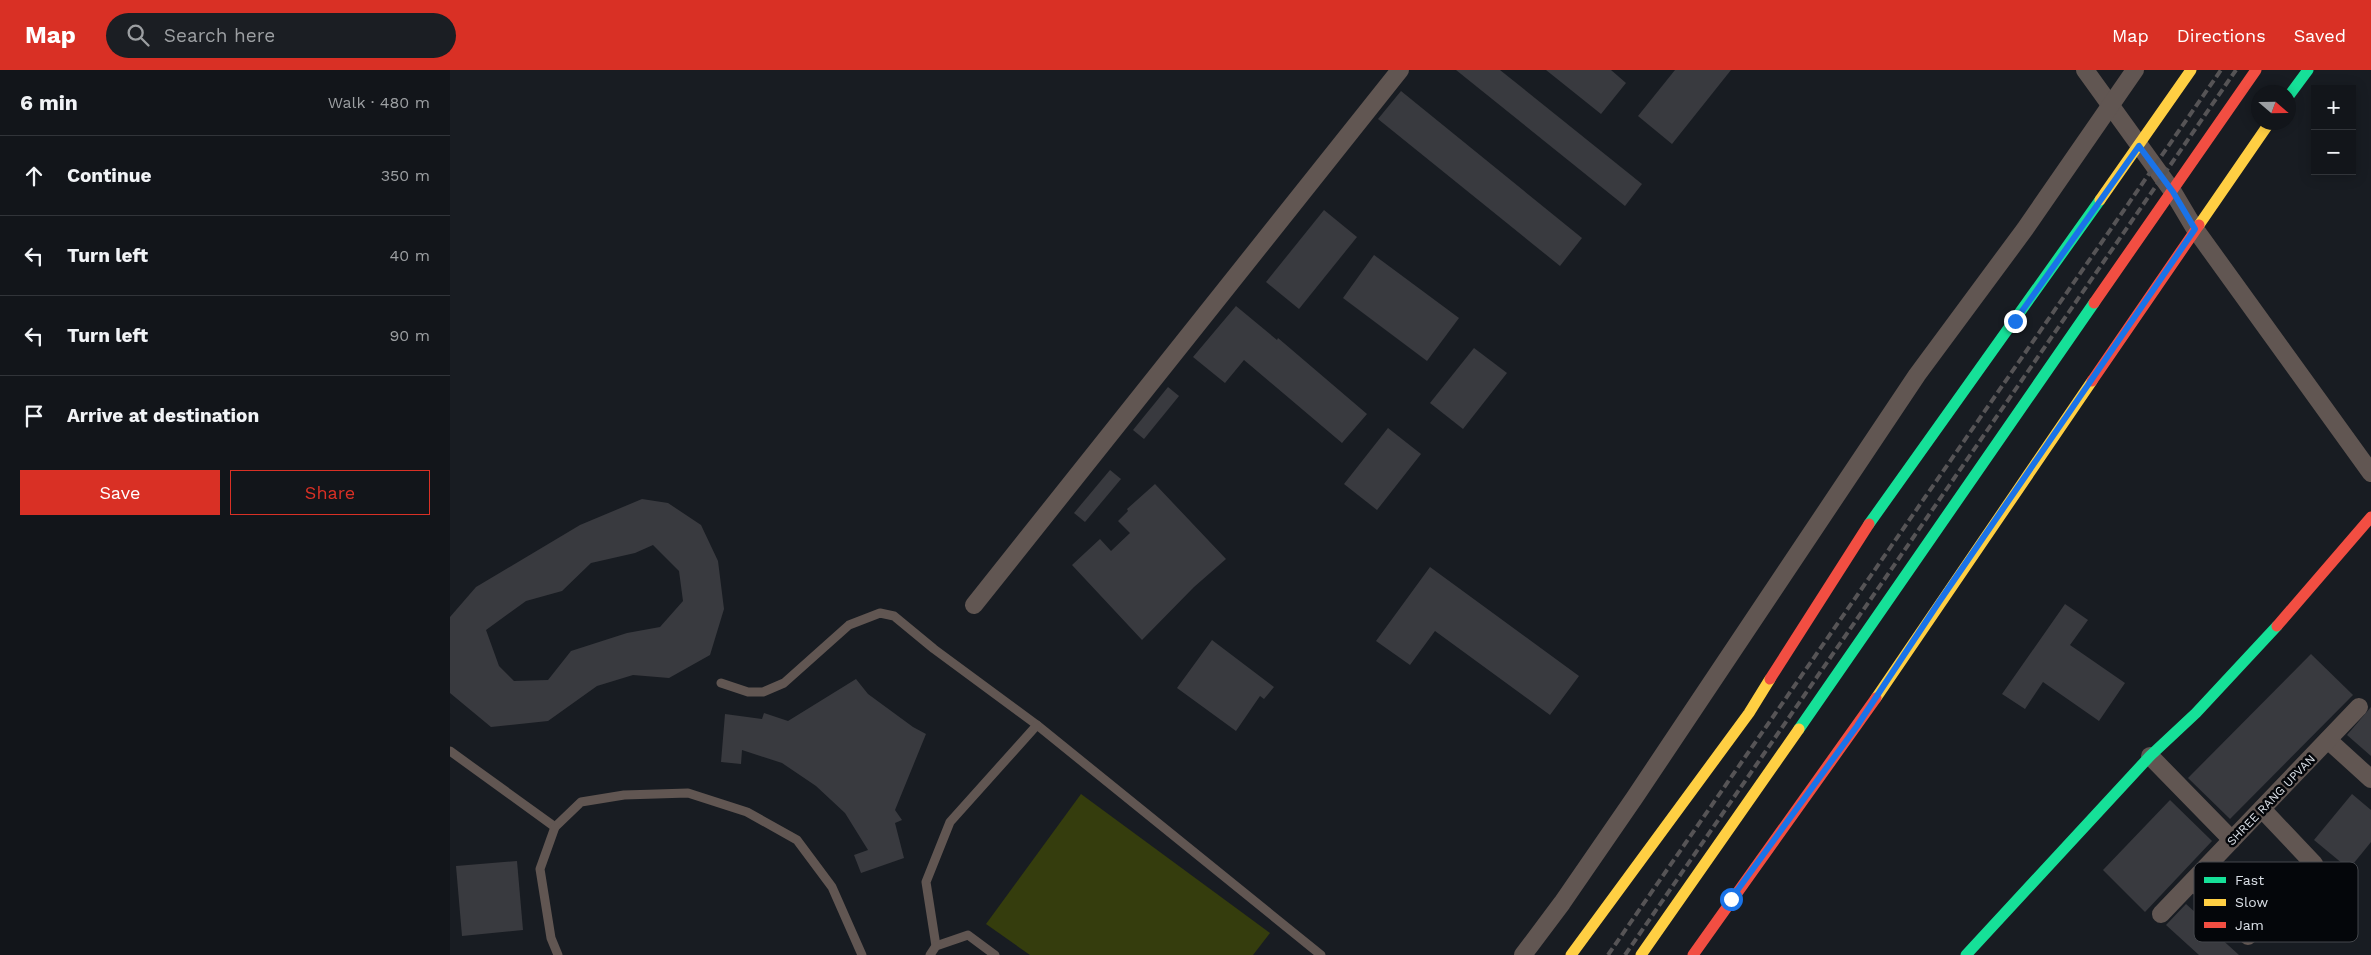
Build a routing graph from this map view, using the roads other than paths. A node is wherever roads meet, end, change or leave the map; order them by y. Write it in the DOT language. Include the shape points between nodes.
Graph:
graph roads {
  1 [pos="1400,70"];
  2 [pos="2085,70"];
  3 [pos="2135,70"];
  4 [pos="2191,70"];
  5 [pos="2256,70"];
  6 [pos="2308,70"];
  7 [pos="2296,86"];
  8 [pos="2109,105"];
  9 [pos="2264,130"];
  10 [pos="2139,146"];
  11 [pos="2173,192"];
  12 [pos="2195,229"];
  13 [pos="2371,473"];
  14 [pos="2371,517"];
  15 [pos="974,605"];
  16 [pos="721,683"];
  17 [pos="2359,707"];
  18 [pos="1037,725"];
  19 [pos="2328,740"];
  20 [pos="450,751"];
  21 [pos="2150,756"];
  22 [pos="2371,779"];
  23 [pos="2262,809"];
  24 [pos="555,826"];
  25 [pos="2232,840"];
  26 [pos="2211,862"];
  27 [pos="2312,862"];
  28 [pos="2193,881"];
  29 [pos="2161,914"];
  30 [pos="936,946"];
  31 [pos="558,955"];
  32 [pos="862,955"];
  33 [pos="930,955"];
  34 [pos="995,955"];
  35 [pos="1321,955"];
  36 [pos="1523,955"];
  37 [pos="1571,955"];
  38 [pos="1641,955"];
  39 [pos="1693,955"];
  40 [pos="1966,955"];
  1 -- 15 [label="street"];
  2 -- 8 [label="street"];
  3 -- 8 [label="street"];
  4 -- 10 [label="street"];
  5 -- 11 [label="street"];
  6 -- 7 [label="street"];
  8 -- 10 [label="street"];
  8 -- 36 [label="street" via="2025,229 1917,375 1618,821"];
  9 -- 12 [label="street"];
  10 -- 11 [label="street"];
  10 -- 37 [label="street" via="1882,504 1749,712"];
  11 -- 12 [label="street"];
  11 -- 38 [label="street"];
  12 -- 13 [label="street"];
  12 -- 39 [label="street" via="1857,726"];
  14 -- 21 [label="street" via="2286,616 2196,713"];
  16 -- 18 [label="lane" via="748,692 763,692 784,683 849,625 880,613 894,616"];
  17 -- 19 [label="street, SHREE RANG UPVAN"];
  18 -- 30 [label="lane" via="950,822 926,882"];
  18 -- 35 [label="lane"];
  19 -- 22 [label="street"];
  19 -- 23 [label="street, SHREE RANG UPVAN"];
  20 -- 24 [label="lane"];
  21 -- 25 [label="street"];
  21 -- 40 [label="street"];
  23 -- 25 [label="street, SHREE RANG UPVAN"];
  23 -- 27 [label="street"];
  24 -- 31 [label="lane" via="540,869 551,938"];
  24 -- 32 [label="lane" via="582,802 624,795 688,792 747,812 797,840 832,887"];
  25 -- 26 [label="street, SHREE RANG UPVAN"];
  28 -- 29 [label="street, SHREE RANG UPVAN"];
  30 -- 33 [label="lane"];
  30 -- 34 [label="lane" via="968,936"];
}
